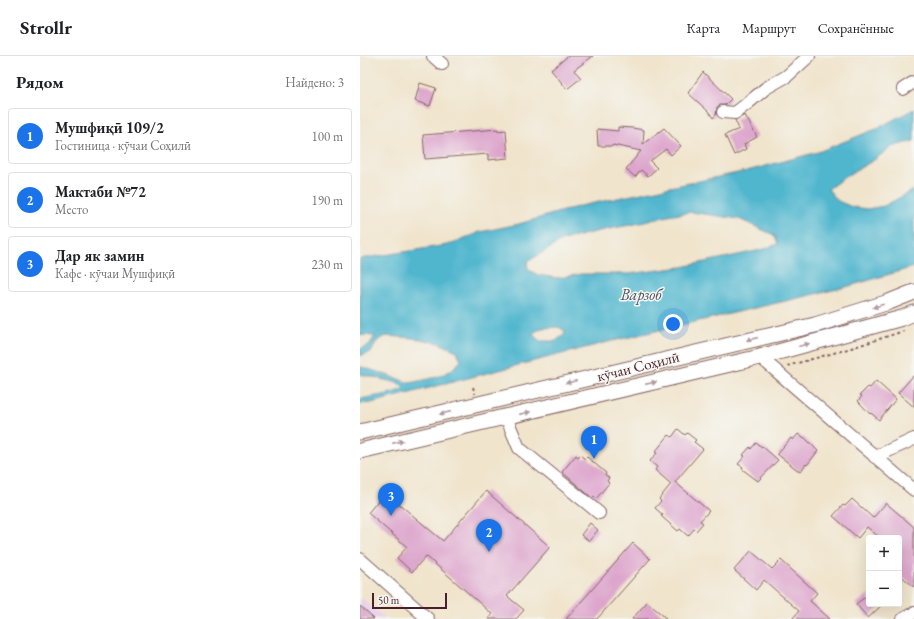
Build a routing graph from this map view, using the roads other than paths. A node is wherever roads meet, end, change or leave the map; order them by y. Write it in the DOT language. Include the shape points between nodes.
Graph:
graph roads {
  1 [pos="433,56"];
  2 [pos="809,56"];
  3 [pos="442,64"];
  4 [pos="914,82"];
  5 [pos="903,89"];
  6 [pos="723,112"];
  7 [pos="914,292"];
  8 [pos="914,313"];
  9 [pos="760,357"];
  10 [pos="506,417"];
  11 [pos="360,432"];
  12 [pos="914,439"];
  13 [pos="360,451"];
  14 [pos="875,458"];
  15 [pos="914,490"];
  16 [pos="599,513"];
  17 [pos="360,559"];
  18 [pos="914,613"];
  19 [pos="428,619"];
  20 [pos="903,619"];
  1 -- 3 [label="street"];
  2 -- 6 [label="street" via="787,76 766,88 739,110"];
  4 -- 5 [label="street"];
  7 -- 11 [label="main road, кӯчаи Соҳилӣ, one-way" via="815,325"];
  9 -- 8 [label="main road, кӯчаи Соҳилӣ, one-way"];
  10 -- 9 [label="main road, кӯчаи Соҳилӣ, one-way"];
  9 -- 14 [label="street"];
  13 -- 10 [label="main road, кӯчаи Соҳилӣ, one-way"];
  10 -- 16 [label="street" via="519,448"];
  12 -- 14 [label="street"];
  14 -- 15 [label="street"];
  17 -- 19 [label="street"];
  18 -- 20 [label="street"];
}
